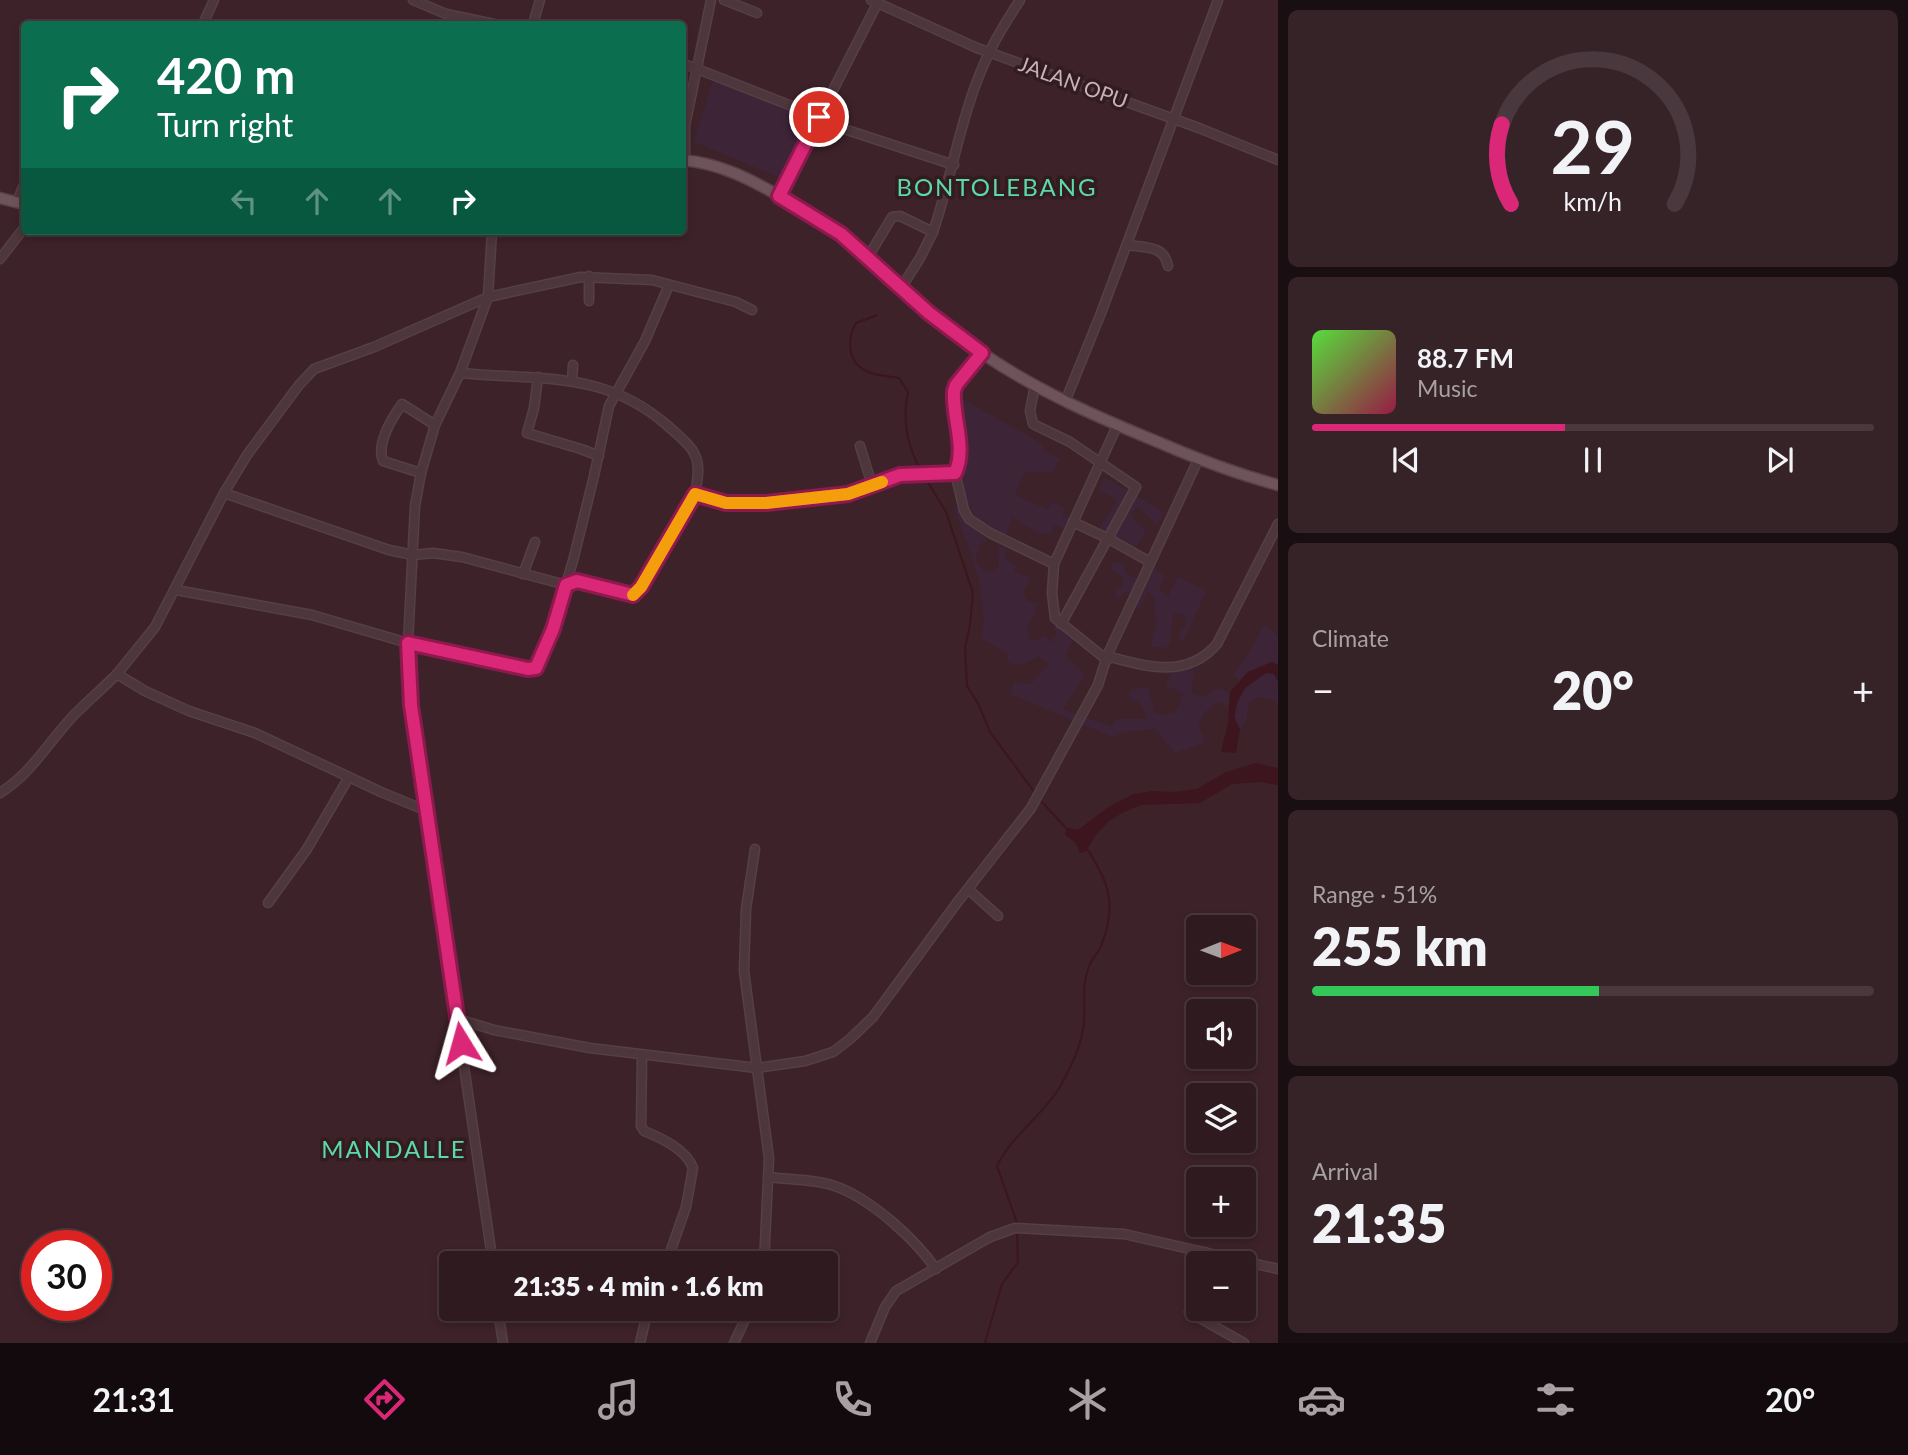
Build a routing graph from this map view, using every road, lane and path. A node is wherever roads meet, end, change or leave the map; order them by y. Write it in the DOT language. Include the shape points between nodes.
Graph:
graph roads {
  1 [pos="214,0"];
  2 [pos="413,0"];
  3 [pos="540,0"];
  4 [pos="711,0"];
  5 [pos="724,0"];
  6 [pos="1020,0"];
  7 [pos="1218,0"];
  8 [pos="876,1"];
  9 [pos="757,13"];
  10 [pos="205,21"];
  11 [pos="480,21"];
  12 [pos="534,21"];
  13 [pos="989,52"];
  14 [pos="686,64"];
  15 [pos="697,68"];
  16 [pos="686,117"];
  17 [pos="819,117"];
  18 [pos="1174,119"];
  19 [pos="686,160"];
  20 [pos="1278,160"];
  21 [pos="954,165"];
  22 [pos="779,196"];
  23 [pos="0,198"];
  24 [pos="21,203"];
  25 [pos="21,232"];
  26 [pos="933,232"];
  27 [pos="492,235"];
  28 [pos="1127,244"];
  29 [pos="868,257"];
  30 [pos="0,259"];
  31 [pos="1168,266"];
  32 [pos="589,276"];
  33 [pos="669,285"];
  34 [pos="901,288"];
  35 [pos="488,297"];
  36 [pos="589,301"];
  37 [pos="752,310"];
  38 [pos="982,353"];
  39 [pos="573,365"];
  40 [pos="460,373"];
  41 [pos="538,377"];
  42 [pos="572,380"];
  43 [pos="1035,384"];
  44 [pos="616,392"];
  45 [pos="1065,402"];
  46 [pos="435,425"];
  47 [pos="1117,426"];
  48 [pos="860,446"];
  49 [pos="599,456"];
  50 [pos="1198,460"];
  51 [pos="1101,463"];
  52 [pos="421,473"];
  53 [pos="955,473"];
  54 [pos="1278,484"];
  55 [pos="872,485"];
  56 [pos="224,493"];
  57 [pos="695,494"];
  58 [pos="1073,522"];
  59 [pos="1278,524"];
  60 [pos="1110,539"];
  61 [pos="535,542"];
  62 [pos="412,555"];
  63 [pos="1150,562"];
  64 [pos="1054,564"];
  65 [pos="523,574"];
  66 [pos="566,585"];
  67 [pos="176,590"];
  68 [pos="1061,624"];
  69 [pos="408,643"];
  70 [pos="1107,658"];
  71 [pos="117,674"];
  72 [pos="349,777"];
  73 [pos="0,793"];
  74 [pos="427,811"];
  75 [pos="755,849"];
  76 [pos="968,889"];
  77 [pos="268,903"];
  78 [pos="998,916"];
  79 [pos="458,1019"];
  80 [pos="642,1056"];
  81 [pos="757,1068"];
  82 [pos="769,1177"];
  83 [pos="491,1251"];
  84 [pos="671,1251"];
  85 [pos="765,1251"];
  86 [pos="1200,1251"];
  87 [pos="1256,1264"];
  88 [pos="936,1269"];
  89 [pos="1278,1269"];
  90 [pos="500,1321"];
  91 [pos="645,1321"];
  92 [pos="745,1321"];
  93 [pos="1205,1321"];
  94 [pos="503,1343"];
  95 [pos="640,1343"];
  96 [pos="735,1343"];
  97 [pos="870,1343"];
  98 [pos="1244,1343"];
  1 -- 10 [label="street"];
  2 -- 11 [label="street"];
  3 -- 12 [label="street"];
  4 -- 15 [label="street"];
  5 -- 9 [label="street"];
  6 -- 13 [label="street"];
  7 -- 18 [label="street"];
  8 -- 13 [label="street, JALAN OPU"];
  8 -- 17 [label="street"];
  13 -- 18 [label="street, JALAN OPU"];
  13 -- 21 [label="street"];
  14 -- 15 [label="street"];
  15 -- 16 [label="street"];
  15 -- 17 [label="street"];
  17 -- 21 [label="street"];
  17 -- 22 [label="street"];
  18 -- 20 [label="street, JALAN OPU"];
  18 -- 28 [label="street"];
  19 -- 22 [label="main road" via="732,172"];
  21 -- 26 [label="street"];
  22 -- 29 [label="main road" via="828,225"];
  23 -- 24 [label="main road"];
  25 -- 30 [label="street"];
  26 -- 29 [label="street" via="900,216 892,217"];
  26 -- 34 [label="street"];
  27 -- 35 [label="street"];
  28 -- 31 [label="street" via="1160,250"];
  28 -- 45 [label="street"];
  29 -- 34 [label="main road"];
  32 -- 33 [label="street"];
  32 -- 35 [label="street"];
  32 -- 36 [label="street"];
  33 -- 37 [label="street"];
  33 -- 44 [label="street"];
  34 -- 38 [label="main road"];
  35 -- 40 [label="street"];
  35 -- 56 [label="street" via="314,369 266,428"];
  38 -- 43 [label="main road"];
  38 -- 53 [label="street" via="954,391 960,460"];
  39 -- 42 [label="street"];
  40 -- 41 [label="street"];
  40 -- 46 [label="street"];
  41 -- 42 [label="street"];
  41 -- 49 [label="street" via="527,433"];
  42 -- 44 [label="street"];
  43 -- 45 [label="main road"];
  43 -- 51 [label="street" via="1030,411 1033,424"];
  44 -- 49 [label="street" via="608,406"];
  44 -- 57 [label="street" via="661,420 694,452 699,468"];
  45 -- 47 [label="main road"];
  46 -- 52 [label="street"];
  46 -- 52 [label="street" via="402,404 385,437 383,461"];
  47 -- 50 [label="main road"];
  47 -- 51 [label="street"];
  48 -- 55 [label="street"];
  49 -- 66 [label="street"];
  50 -- 54 [label="main road"];
  50 -- 63 [label="street"];
  51 -- 58 [label="street"];
  51 -- 60 [label="street" via="1136,487"];
  52 -- 62 [label="street"];
  53 -- 55 [label="street" via="900,475"];
  53 -- 64 [label="street" via="969,519"];
  55 -- 57 [label="street" via="848,494 736,505"];
  56 -- 62 [label="street"];
  56 -- 67 [label="street"];
  57 -- 66 [label="street" via="633,595 577,581"];
  58 -- 60 [label="street"];
  58 -- 64 [label="street"];
  59 -- 70 [label="street" via="1207,656 1160,668"];
  60 -- 63 [label="street"];
  60 -- 68 [label="street"];
  61 -- 65 [label="street"];
  62 -- 65 [label="street" via="462,557"];
  62 -- 69 [label="street"];
  63 -- 70 [label="street"];
  64 -- 68 [label="street" via="1054,612"];
  65 -- 66 [label="street"];
  66 -- 69 [label="street" via="536,668"];
  67 -- 69 [label="street" via="312,615"];
  67 -- 71 [label="street" via="155,627"];
  68 -- 70 [label="street"];
  69 -- 74 [label="street" via="411,705"];
  70 -- 76 [label="street" via="1098,685 1031,808"];
  71 -- 72 [label="street" via="189,711 248,730"];
  71 -- 73 [label="street" via="73,716 19,779"];
  72 -- 74 [label="street"];
  72 -- 77 [label="street" via="307,849"];
  74 -- 79 [label="street"];
  75 -- 81 [label="street" via="746,909 744,971"];
  76 -- 78 [label="street"];
  76 -- 81 [label="street" via="873,1017 850,1039 814,1059"];
  79 -- 80 [label="street"];
  79 -- 83 [label="street"];
  80 -- 81 [label="street"];
  80 -- 84 [label="street" via="641,1126 681,1152 693,1168"];
  81 -- 82 [label="street"];
  82 -- 85 [label="street"];
  82 -- 88 [label="street" via="838,1187 850,1193 880,1213"];
  86 -- 88 [label="street" via="1124,1234 1015,1228 997,1233"];
  87 -- 89 [label="street"];
  88 -- 97 [label="street" via="893,1295"];
  90 -- 94 [label="street"];
  91 -- 95 [label="street"];
  92 -- 96 [label="street"];
  93 -- 98 [label="street"];
}
